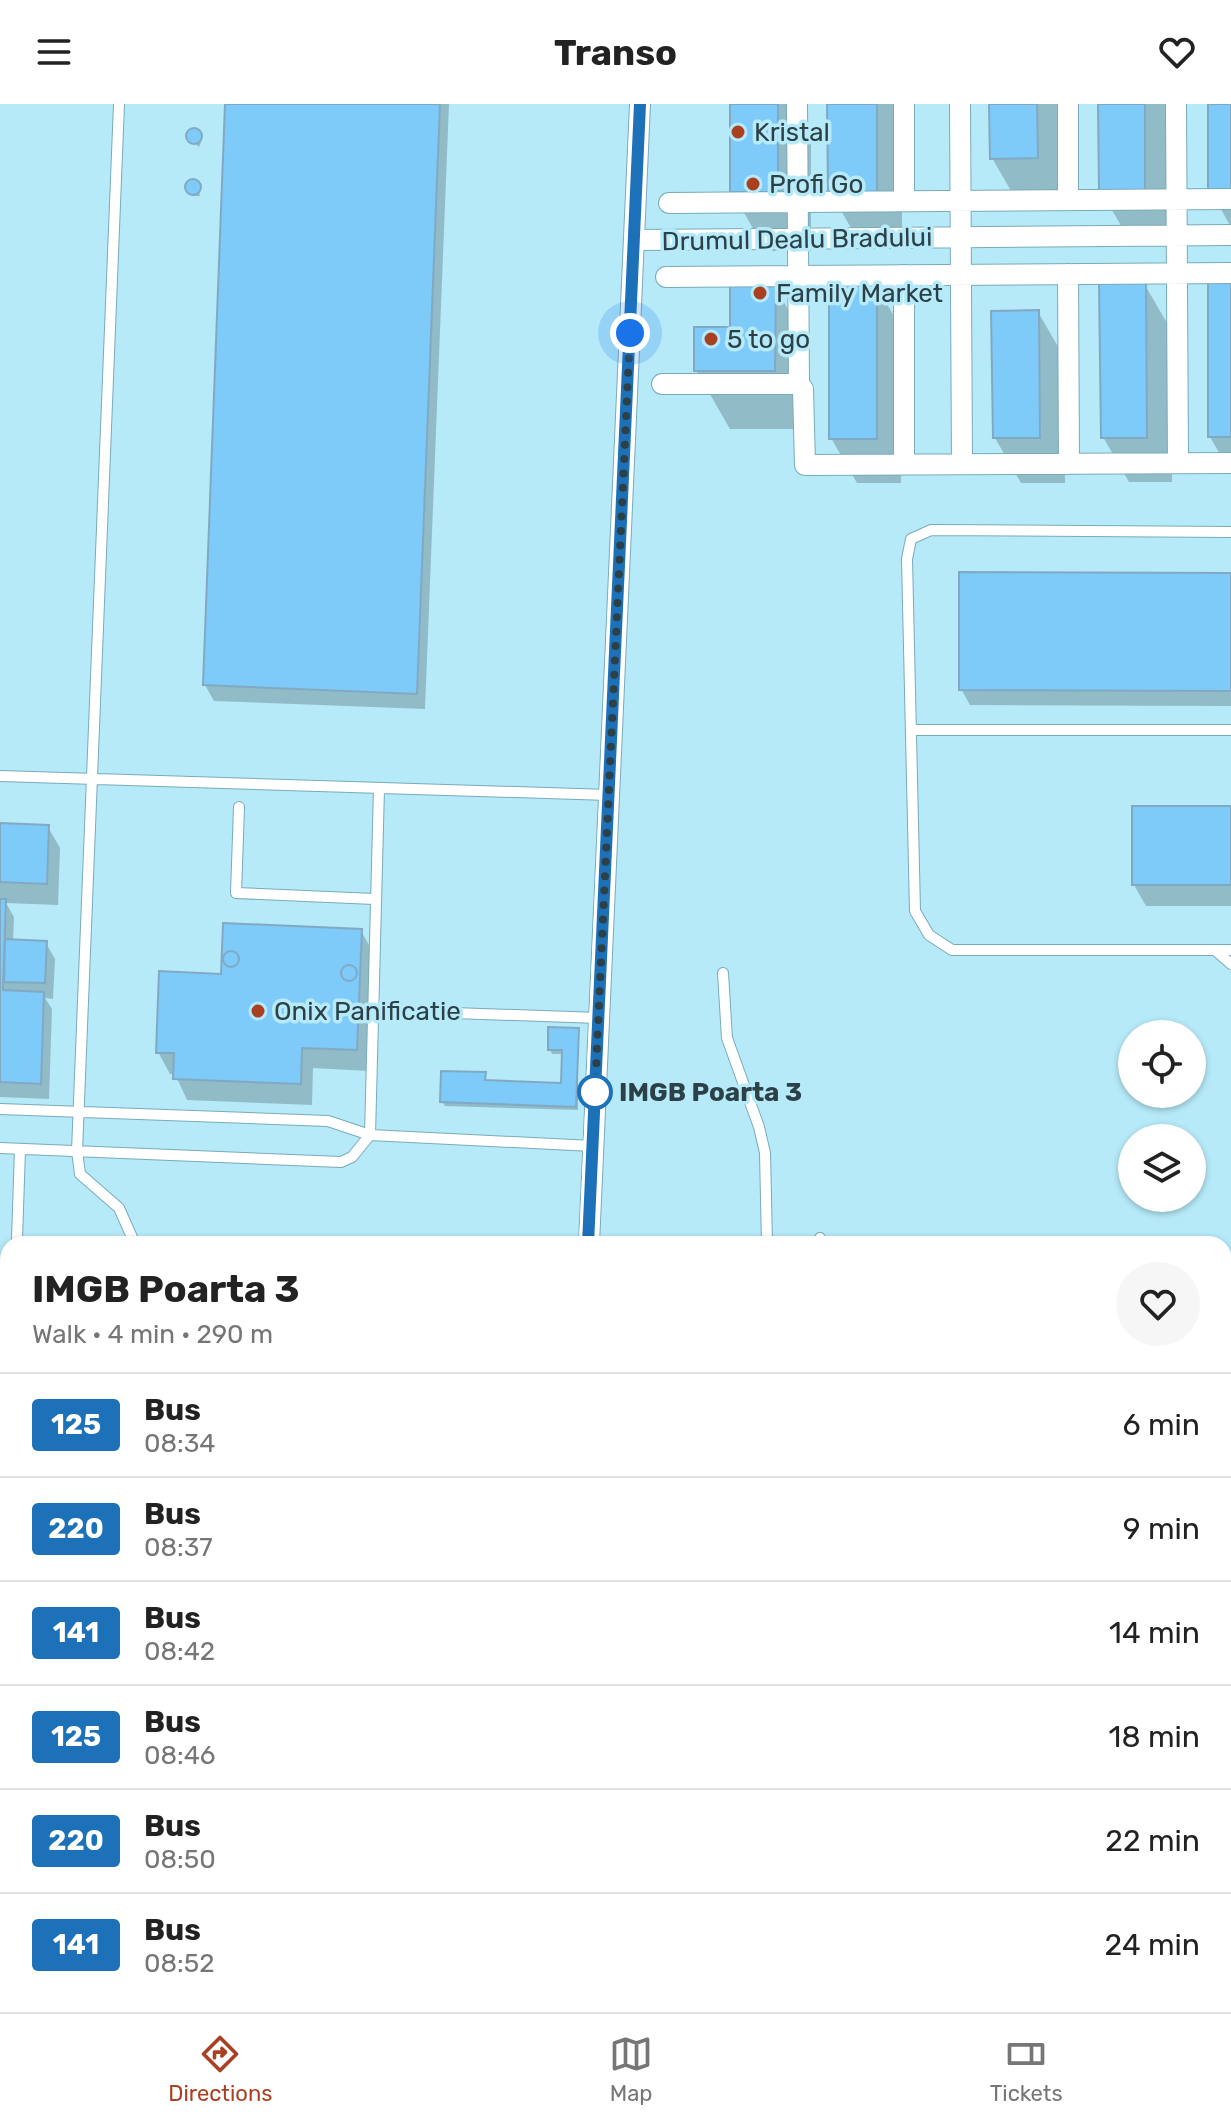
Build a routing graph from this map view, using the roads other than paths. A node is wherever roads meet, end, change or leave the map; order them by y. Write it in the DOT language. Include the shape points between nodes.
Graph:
graph roads {
  1 [pos="119,104"];
  2 [pos="640,104"];
  3 [pos="797,104"];
  4 [pos="904,104"];
  5 [pos="960,104"];
  6 [pos="1068,104"];
  7 [pos="1176,104"];
  8 [pos="1231,199"];
  9 [pos="961,200"];
  10 [pos="1068,200"];
  11 [pos="1176,200"];
  12 [pos="904,201"];
  13 [pos="798,202"];
  14 [pos="669,203"];
  15 [pos="1231,235"];
  16 [pos="1177,236"];
  17 [pos="961,237"];
  18 [pos="798,238"];
  19 [pos="634,240"];
  20 [pos="1231,273"];
  21 [pos="1068,274"];
  22 [pos="1177,274"];
  23 [pos="904,275"];
  24 [pos="961,275"];
  25 [pos="798,276"];
  26 [pos="666,277"];
  27 [pos="662,384"];
  28 [pos="799,384"];
  29 [pos="1178,463"];
  30 [pos="1231,463"];
  31 [pos="904,464"];
  32 [pos="962,464"];
  33 [pos="1069,464"];
  34 [pos="1231,532"];
  35 [pos="914,730"];
  36 [pos="1231,730"];
  37 [pos="0,776"];
  38 [pos="95,779"];
  39 [pos="379,788"];
  40 [pos="609,795"];
  41 [pos="239,807"];
  42 [pos="374,899"];
  43 [pos="1215,950"];
  44 [pos="1231,950"];
  45 [pos="1231,964"];
  46 [pos="723,973"];
  47 [pos="425,1012"];
  48 [pos="599,1018"];
  49 [pos="0,1109"];
  50 [pos="80,1112"];
  51 [pos="370,1135"];
  52 [pos="593,1146"];
  53 [pos="0,1148"];
  54 [pos="20,1149"];
  55 [pos="77,1151"];
  56 [pos="17,1236"];
  57 [pos="131,1236"];
  58 [pos="589,1236"];
  59 [pos="767,1236"];
  1 -- 38 [label="lane"];
  2 -- 19 [label="street"];
  3 -- 13 [label="street"];
  4 -- 12 [label="street"];
  5 -- 9 [label="street"];
  6 -- 10 [label="street"];
  7 -- 11 [label="street"];
  8 -- 11 [label="street"];
  9 -- 10 [label="street"];
  9 -- 12 [label="street"];
  9 -- 17 [label="street"];
  10 -- 11 [label="street"];
  11 -- 16 [label="street"];
  12 -- 13 [label="street"];
  13 -- 14 [label="street"];
  13 -- 18 [label="street"];
  15 -- 16 [label="street, Drumul Dealu Bradului"];
  16 -- 17 [label="street, Drumul Dealu Bradului"];
  16 -- 22 [label="street"];
  17 -- 18 [label="street, Drumul Dealu Bradului"];
  17 -- 24 [label="street, Drumul Dealu Bradului"];
  18 -- 19 [label="street, Drumul Dealu Bradului"];
  18 -- 25 [label="street"];
  19 -- 40 [label="street"];
  20 -- 22 [label="street, Drumul Dealu Bradului"];
  21 -- 22 [label="street, Drumul Dealu Bradului"];
  21 -- 24 [label="street, Drumul Dealu Bradului"];
  21 -- 33 [label="street"];
  22 -- 29 [label="street"];
  23 -- 24 [label="street, Drumul Dealu Bradului"];
  23 -- 25 [label="street, Drumul Dealu Bradului"];
  23 -- 31 [label="street"];
  24 -- 32 [label="street, Drumul Dealu Bradului"];
  25 -- 26 [label="street, Drumul Dealu Bradului"];
  25 -- 28 [label="street"];
  27 -- 28 [label="street"];
  28 -- 31 [label="street" via="805,465"];
  29 -- 30 [label="street"];
  29 -- 33 [label="street"];
  31 -- 32 [label="street"];
  32 -- 33 [label="street"];
  34 -- 35 [label="lane" via="931,530 911,539 907,559"];
  35 -- 36 [label="lane"];
  35 -- 43 [label="lane" via="915,911 929,935 952,950"];
  37 -- 38 [label="lane"];
  38 -- 39 [label="lane"];
  38 -- 50 [label="lane"];
  39 -- 40 [label="lane"];
  39 -- 42 [label="lane"];
  40 -- 48 [label="street"];
  41 -- 42 [label="lane" via="236,893"];
  42 -- 51 [label="lane"];
  43 -- 44 [label="lane"];
  43 -- 45 [label="lane"];
  46 -- 59 [label="lane" via="727,1038 765,1153"];
  47 -- 48 [label="lane"];
  48 -- 52 [label="street"];
  49 -- 50 [label="lane"];
  50 -- 51 [label="lane" via="328,1121"];
  50 -- 55 [label="lane"];
  51 -- 52 [label="lane"];
  51 -- 55 [label="lane" via="341,1162"];
  52 -- 58 [label="street"];
  53 -- 54 [label="lane"];
  54 -- 55 [label="lane"];
  54 -- 56 [label="lane"];
  55 -- 57 [label="lane" via="80,1174 119,1208"];
}
